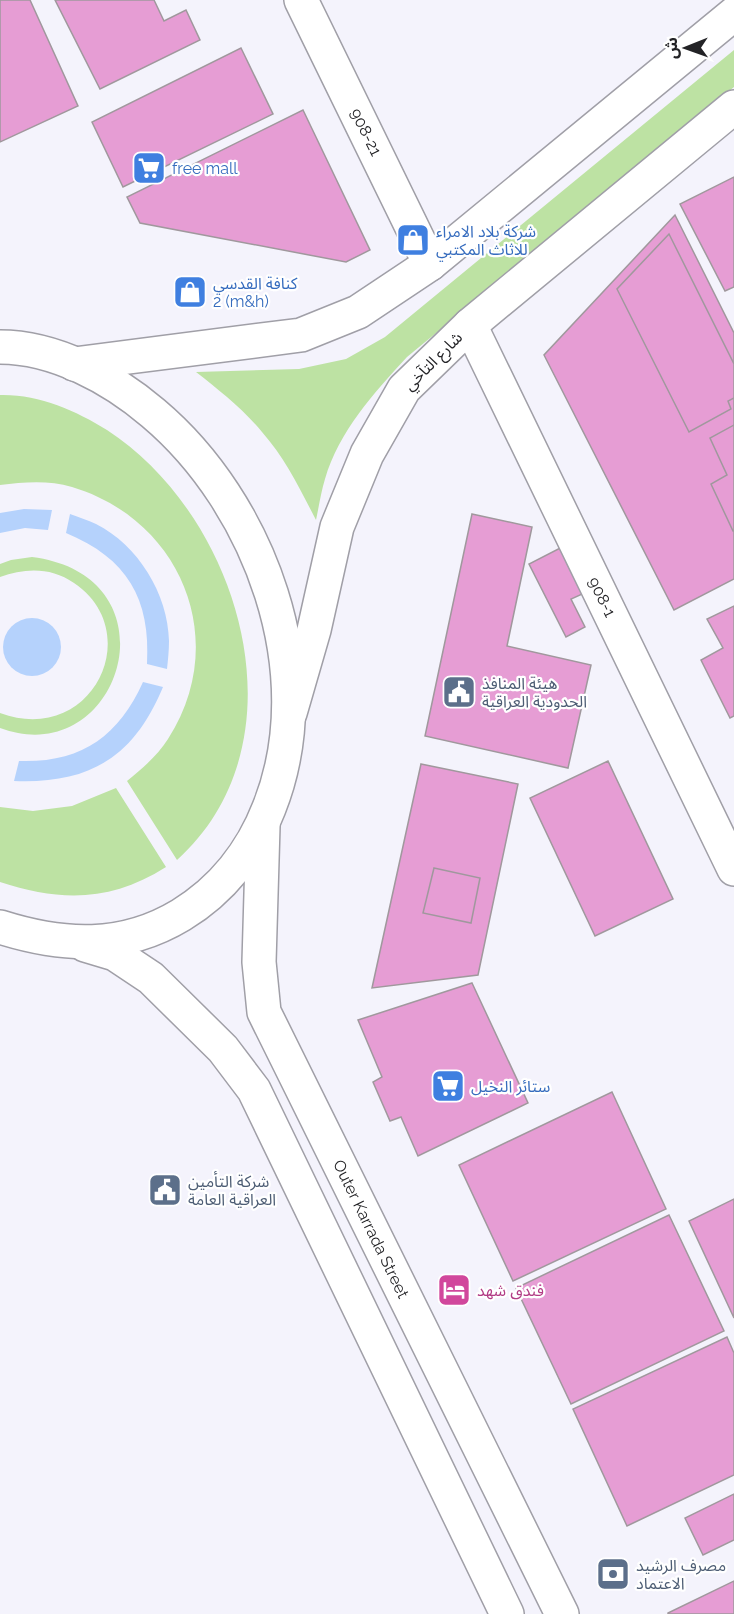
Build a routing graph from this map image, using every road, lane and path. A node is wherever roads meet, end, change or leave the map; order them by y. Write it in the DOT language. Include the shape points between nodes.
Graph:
graph roads {
  1 [pos="301,0"];
  2 [pos="734,14"];
  3 [pos="734,107"];
  4 [pos="430,264"];
  5 [pos="0,324"];
  6 [pos="470,325"];
  7 [pos="0,347"];
  8 [pos="40,352"];
  9 [pos="74,364"];
  10 [pos="288,721"];
  11 [pos="263,824"];
  12 [pos="734,869"];
  13 [pos="0,927"];
  14 [pos="77,942"];
  15 [pos="507,1614"];
  16 [pos="562,1614"];
  1 -- 4 [label="main road, 908-21"];
  2 -- 4 [label="main road"];
  3 -- 6 [label="main road, شارع التآخي"];
  4 -- 9 [label="main road" via="358,312 301,335"];
  5 -- 8 [label="main road"];
  6 -- 10 [label="main road, شارع التآخي" via="404,389 367,454 337,527 315,630"];
  6 -- 12 [label="main road, 908-1"];
  7 -- 8 [label="main road"];
  8 -- 9 [label="main road"];
  9 -- 10 [label="main road" via="106,379 164,422 190,448 234,508 258,558 276,611 288,684"];
  10 -- 11 [label="main road" via="276,791"];
  11 -- 14 [label="main road" via="223,883 196,906 165,924 132,936"];
  11 -- 16 [label="main road, Outer Karrada Street" via="259,962 264,1012"];
  13 -- 14 [label="main road" via="28,936"];
  14 -- 15 [label="main road" via="115,954 151,978 223,1049 254,1090"];
}
